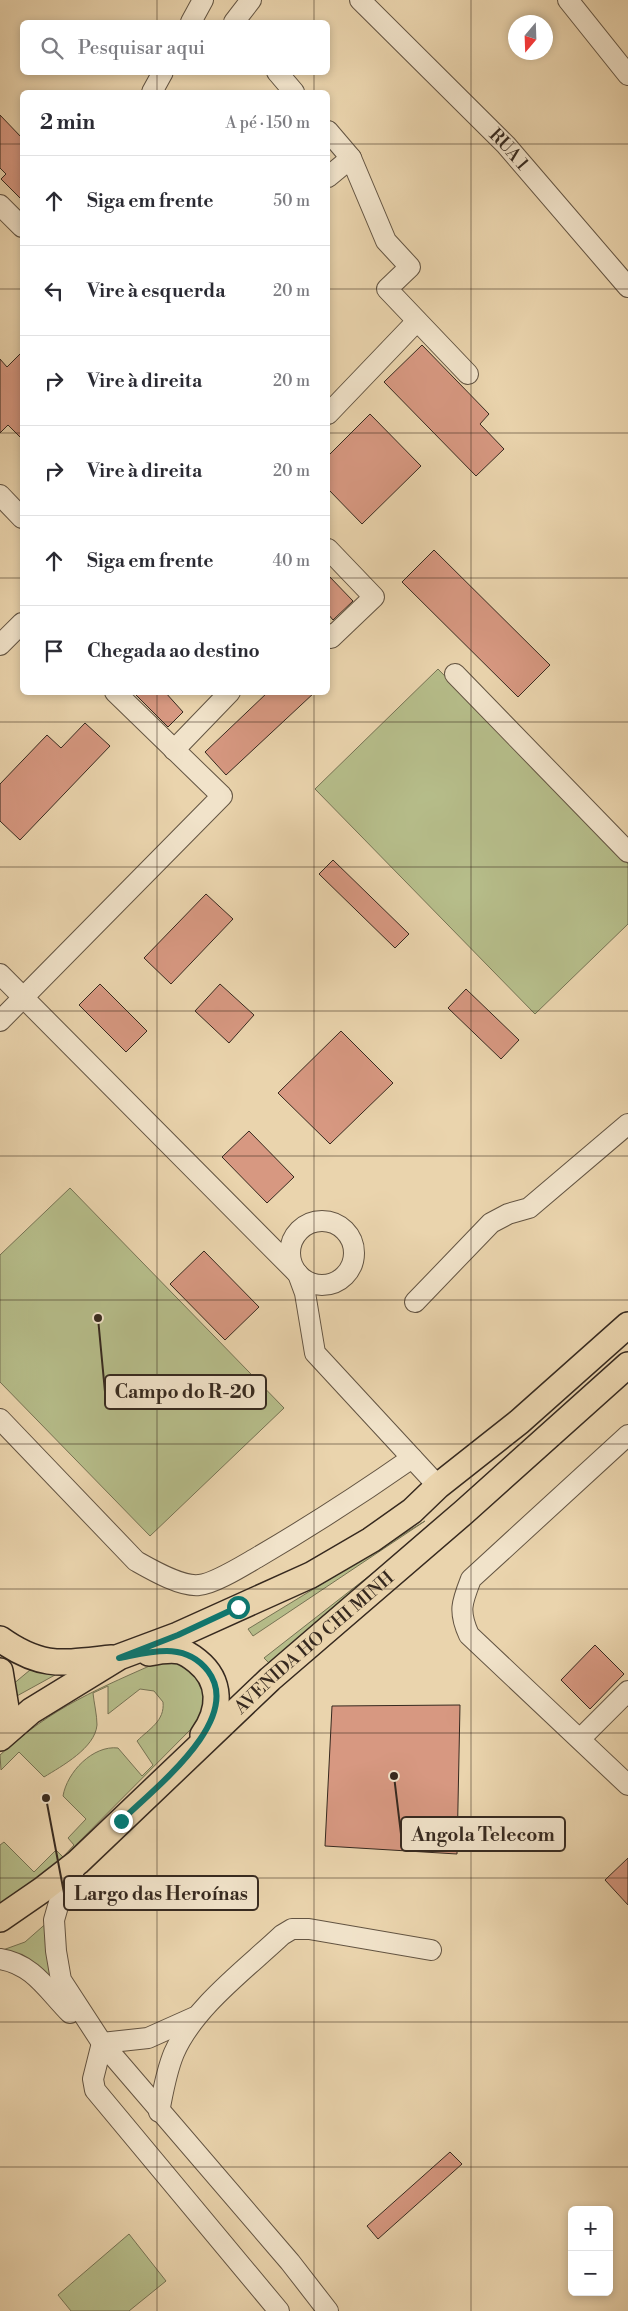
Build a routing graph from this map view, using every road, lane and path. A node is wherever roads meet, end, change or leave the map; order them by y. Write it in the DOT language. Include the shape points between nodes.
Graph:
graph roads {
  1 [pos="203,0"];
  2 [pos="251,0"];
  3 [pos="360,0"];
  4 [pos="568,0"];
  5 [pos="191,20"];
  6 [pos="236,20"];
  7 [pos="161,75"];
  8 [pos="280,75"];
  9 [pos="628,75"];
  10 [pos="153,90"];
  11 [pos="292,90"];
  12 [pos="330,133"];
  13 [pos="351,158"];
  14 [pos="330,175"];
  15 [pos="0,205"];
  16 [pos="20,225"];
  17 [pos="628,287"];
  18 [pos="417,321"];
  19 [pos="468,374"];
  20 [pos="330,412"];
  21 [pos="0,495"];
  22 [pos="20,516"];
  23 [pos="330,551"];
  24 [pos="20,625"];
  25 [pos="330,637"];
  26 [pos="0,645"];
  27 [pos="455,674"];
  28 [pos="118,695"];
  29 [pos="227,695"];
  30 [pos="174,750"];
  31 [pos="628,852"];
  32 [pos="0,974"];
  33 [pos="23,998"];
  34 [pos="0,1021"];
  35 [pos="628,1124"];
  36 [pos="415,1302"];
  37 [pos="628,1325"];
  38 [pos="628,1365"];
  39 [pos="0,1419"];
  40 [pos="628,1435"];
  41 [pos="412,1458"];
  42 [pos="438,1486"];
  43 [pos="0,1638"];
  44 [pos="119,1658"];
  45 [pos="0,1671"];
  46 [pos="628,1690"];
  47 [pos="2,1736"];
  48 [pos="580,1739"];
  49 [pos="192,1751"];
  50 [pos="628,1785"];
  51 [pos="78,1862"];
  52 [pos="0,1919"];
  53 [pos="431,1950"];
  54 [pos="0,1959"];
  55 [pos="195,2017"];
  56 [pos="102,2044"];
  57 [pos="159,2112"];
  58 [pos="278,2311"];
  59 [pos="328,2311"];
  1 -- 5 [label="street"];
  2 -- 6 [label="street"];
  3 -- 17 [label="street, RUA 1" via="506,145"];
  4 -- 9 [label="street"];
  7 -- 10 [label="street"];
  8 -- 11 [label="street"];
  12 -- 13 [label="street"];
  13 -- 14 [label="street"];
  13 -- 18 [label="street" via="386,241 410,267 387,289"];
  15 -- 16 [label="street"];
  18 -- 19 [label="street"];
  18 -- 20 [label="street"];
  21 -- 22 [label="street"];
  23 -- 25 [label="street" via="374,597"];
  24 -- 26 [label="street"];
  27 -- 31 [label="street"];
  28 -- 30 [label="street"];
  29 -- 30 [label="street"];
  30 -- 33 [label="street" via="222,796"];
  32 -- 33 [label="street"];
  33 -- 34 [label="street"];
  33 -- 41 [label="street" via="298,1274 305,1293 314,1354"];
  35 -- 36 [label="street" via="529,1208 492,1223"];
  37 -- 42 [label="main road" via="519,1422"];
  38 -- 49 [label="main road, AVENIDA HO CHI MINH"];
  39 -- 41 [label="street" via="136,1561 163,1577 199,1585 232,1572 293,1536 350,1502"];
  40 -- 48 [label="street" via="471,1579 463,1600 461,1618 469,1635"];
  41 -- 42 [label="street"];
  42 -- 44 [label="main road" via="371,1540 310,1575"];
  43 -- 44 [label="main road" via="29,1657 46,1662"];
  44 -- 47 [label="main road" via="46,1702"];
  44 -- 49 [label="main road" via="166,1650 182,1651 207,1670 213,1679 216,1708"];
  45 -- 47 [label="main road" via="6,1708"];
  46 -- 48 [label="street"];
  48 -- 50 [label="street"];
  49 -- 51 [label="main road, AVENIDA HO CHI MINH"];
  51 -- 52 [label="main road, AVENIDA HO CHI MINH"];
  51 -- 56 [label="street" via="54,1920 56,1951 61,1980"];
  53 -- 55 [label="street" via="292,1929"];
  54 -- 56 [label="street" via="15,1963 37,1976"];
  55 -- 56 [label="street" via="148,2038"];
  55 -- 57 [label="street" via="169,2066"];
  56 -- 57 [label="street"];
  56 -- 58 [label="street" via="93,2079 95,2090"];
  57 -- 59 [label="street" via="290,2262"];
}
